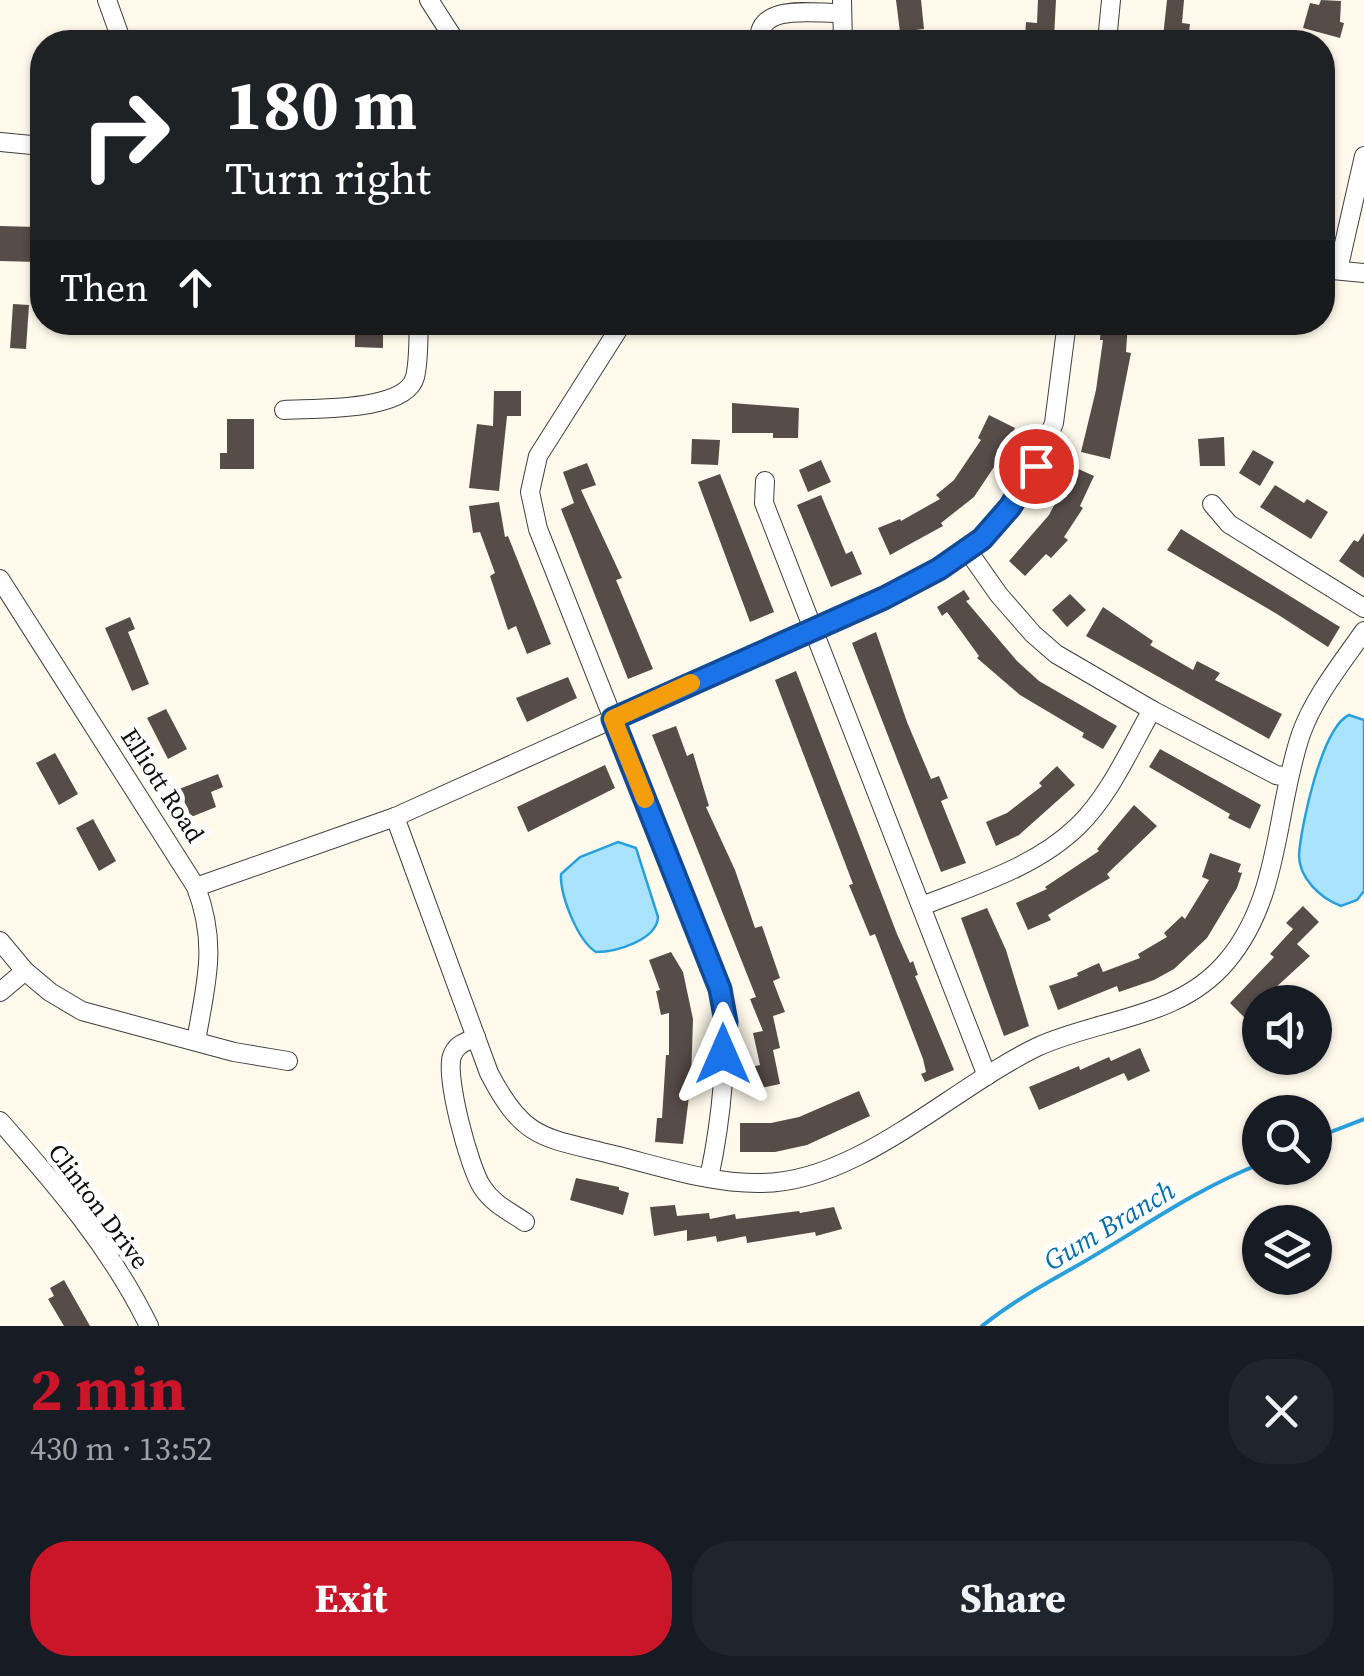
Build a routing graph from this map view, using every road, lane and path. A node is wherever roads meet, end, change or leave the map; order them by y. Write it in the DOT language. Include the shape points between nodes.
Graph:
graph roads {
  1 [pos="107,0"];
  2 [pos="429,0"];
  3 [pos="1112,0"];
  4 [pos="842,7"];
  5 [pos="118,30"];
  6 [pos="448,30"];
  7 [pos="760,30"];
  8 [pos="1108,30"];
  9 [pos="0,142"];
  10 [pos="30,145"];
  11 [pos="1364,156"];
  12 [pos="1335,253"];
  13 [pos="1335,270"];
  14 [pos="1364,273"];
  15 [pos="418,335"];
  16 [pos="615,335"];
  17 [pos="1065,335"];
  18 [pos="284,410"];
  19 [pos="765,481"];
  20 [pos="1212,504"];
  21 [pos="968,550"];
  22 [pos="0,580"];
  23 [pos="1364,608"];
  24 [pos="813,628"];
  25 [pos="1364,631"];
  26 [pos="1152,710"];
  27 [pos="613,719"];
  28 [pos="1289,777"];
  29 [pos="396,817"];
  30 [pos="196,887"];
  31 [pos="922,906"];
  32 [pos="0,940"];
  33 [pos="25,971"];
  34 [pos="0,992"];
  35 [pos="476,1037"];
  36 [pos="196,1041"];
  37 [pos="288,1061"];
  38 [pos="988,1076"];
  39 [pos="0,1121"];
  40 [pos="709,1178"];
  41 [pos="525,1222"];
  42 [pos="148,1326"];
  1 -- 5 [label="street"];
  2 -- 6 [label="street"];
  3 -- 8 [label="street"];
  4 -- 7 [label="street" via="777,14"];
  9 -- 10 [label="street"];
  11 -- 12 [label="street"];
  13 -- 14 [label="street"];
  15 -- 18 [label="street" via="408,391 352,407"];
  16 -- 27 [label="street" via="538,456 530,492 538,529"];
  17 -- 21 [label="street" via="1054,423 1036,466 1010,507"];
  19 -- 24 [label="street" via="764,502"];
  20 -- 23 [label="street" via="1229,524"];
  21 -- 24 [label="street" via="884,598"];
  21 -- 26 [label="street" via="1033,634"];
  22 -- 30 [label="street, Elliott Road"];
  24 -- 27 [label="street"];
  24 -- 31 [label="street"];
  25 -- 28 [label="street" via="1302,730"];
  26 -- 28 [label="street"];
  26 -- 31 [label="street" via="1078,826 1024,864"];
  27 -- 29 [label="street"];
  27 -- 40 [label="street" via="720,989 726,1022"];
  28 -- 38 [label="street" via="1266,893 1247,936 1224,965 1159,1009 1038,1047"];
  29 -- 30 [label="street"];
  29 -- 35 [label="street"];
  30 -- 36 [label="street, Elliott Road" via="208,918 210,960"];
  31 -- 38 [label="street"];
  32 -- 33 [label="street"];
  33 -- 34 [label="street"];
  33 -- 36 [label="street" via="82,1011"];
  35 -- 40 [label="street" via="507,1106 526,1128"];
  35 -- 41 [label="street" via="459,1044 450,1066 467,1150 489,1196"];
  36 -- 37 [label="street"];
  38 -- 40 [label="street" via="834,1167 765,1184"];
  39 -- 42 [label="street, Clinton Drive" via="89,1226"];
}
